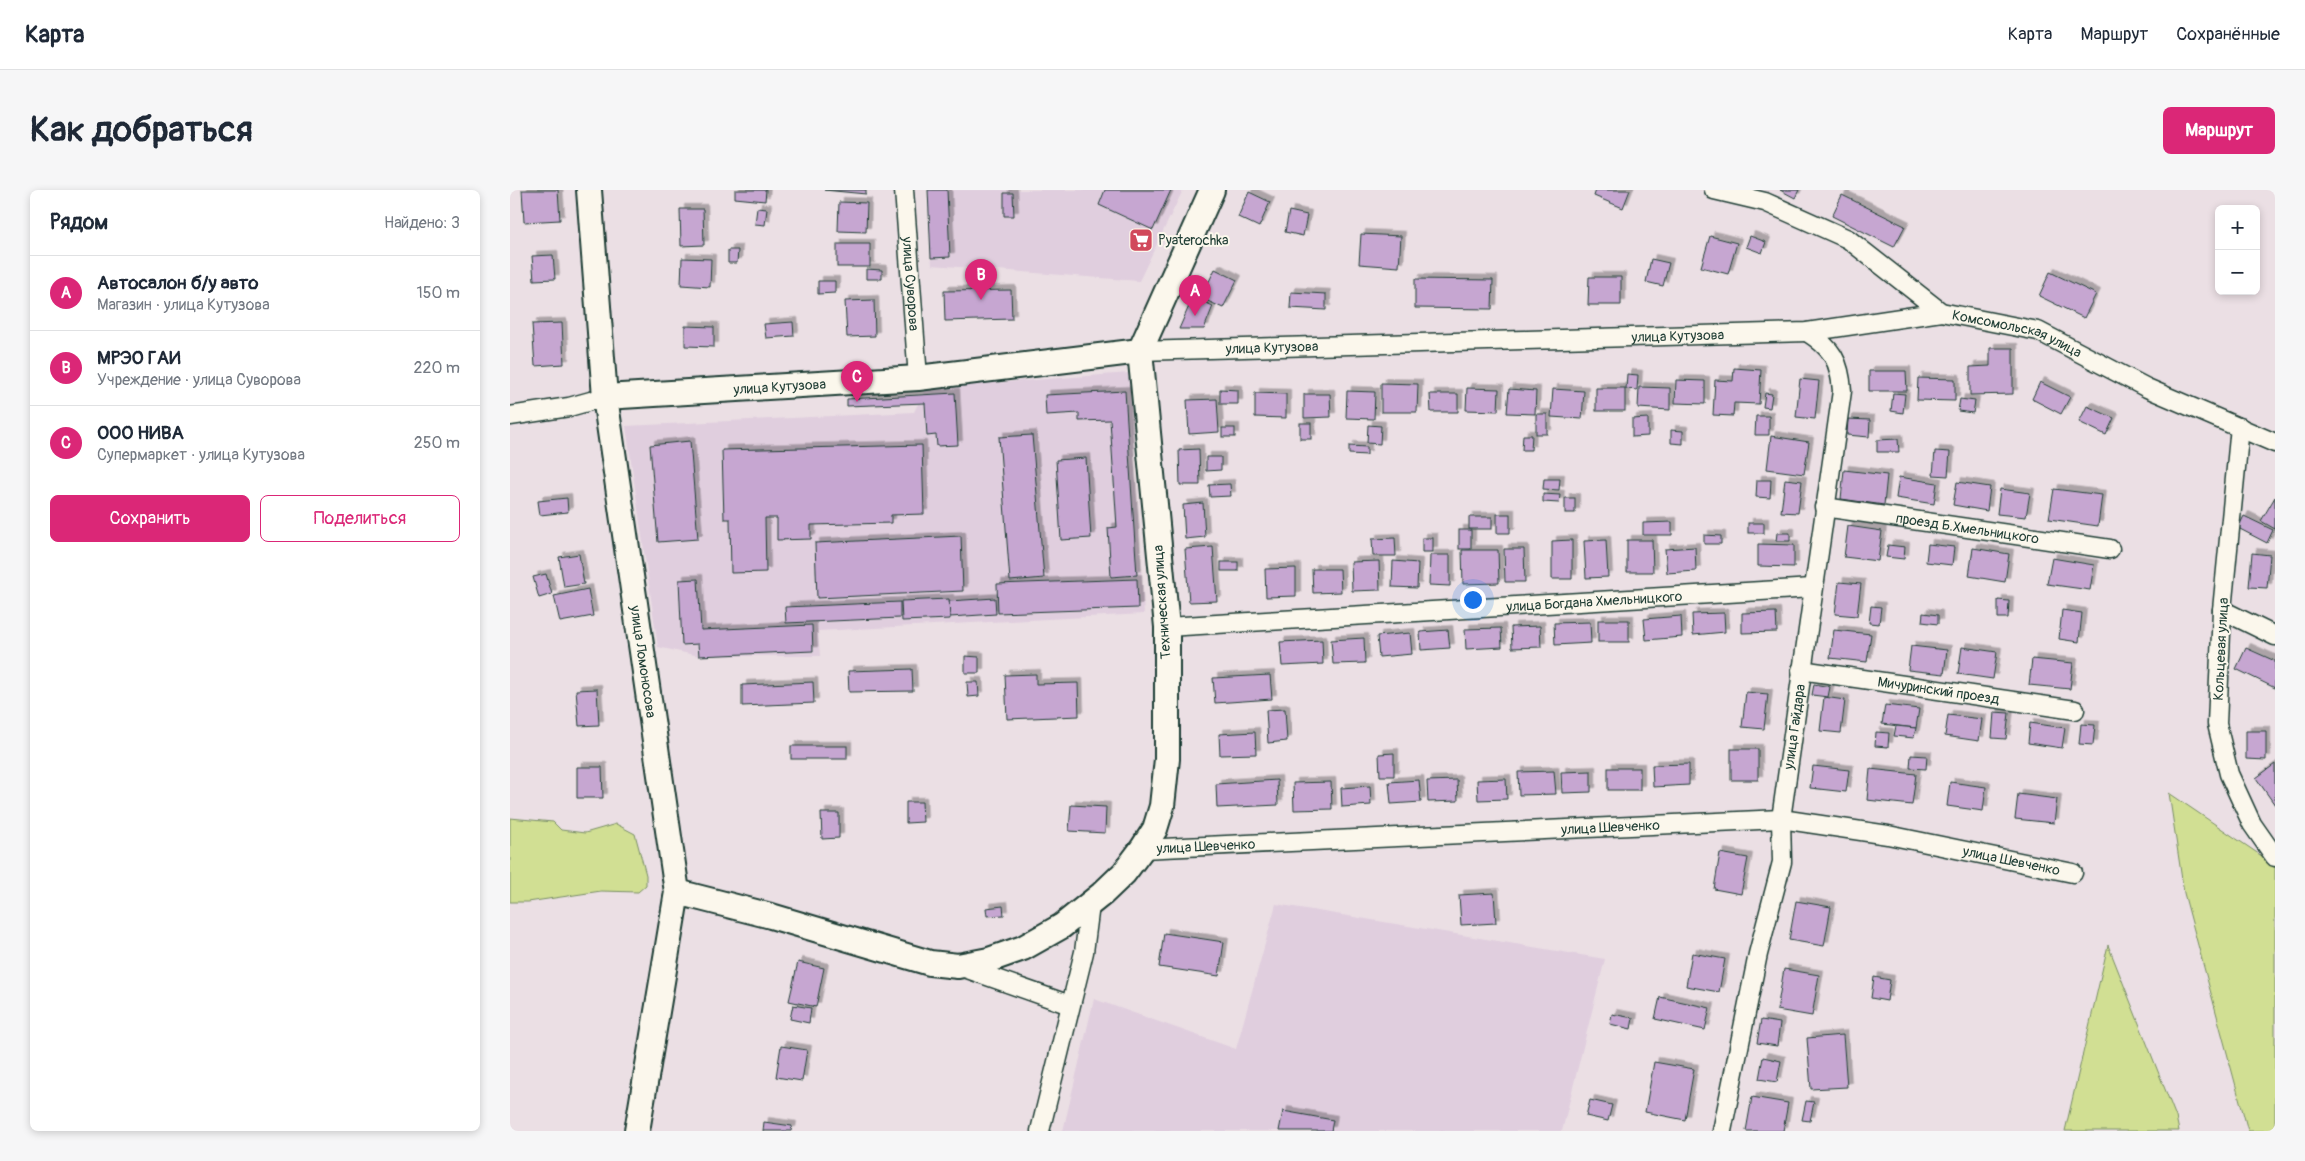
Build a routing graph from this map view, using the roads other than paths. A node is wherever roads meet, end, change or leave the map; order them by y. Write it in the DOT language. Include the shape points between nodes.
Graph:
graph roads {
  1 [pos="588,190"];
  2 [pos="904,190"];
  3 [pos="1212,190"];
  4 [pos="1714,190"];
  5 [pos="1941,312"];
  6 [pos="1807,332"];
  7 [pos="1140,351"];
  8 [pos="918,378"];
  9 [pos="605,397"];
  10 [pos="510,416"];
  11 [pos="2240,428"];
  12 [pos="2275,443"];
  13 [pos="1824,507"];
  14 [pos="2110,549"];
  15 [pos="1812,588"];
  16 [pos="2222,610"];
  17 [pos="1166,627"];
  18 [pos="2275,636"];
  19 [pos="1801,670"];
  20 [pos="2075,710"];
  21 [pos="1781,819"];
  22 [pos="1142,849"];
  23 [pos="2275,857"];
  24 [pos="2073,873"];
  25 [pos="676,892"];
  26 [pos="1090,905"];
  27 [pos="958,966"];
  28 [pos="1070,1005"];
  29 [pos="637,1131"];
  30 [pos="1040,1131"];
  31 [pos="1722,1131"];
  1 -- 9 [label="main road, улица Ломоносова"];
  2 -- 8 [label="street, улица Суворова"];
  3 -- 7 [label="main road"];
  4 -- 5 [label="street, Комсомольская улица" via="1765,202 1848,239"];
  5 -- 6 [label="street, улица Кутузова"];
  5 -- 11 [label="street, Комсомольская улица" via="2038,331 2146,388"];
  6 -- 7 [label="street, улица Кутузова"];
  6 -- 13 [label="street, улица Гайдара" via="1825,344 1841,373 1842,391"];
  7 -- 8 [label="main road, улица Кутузова"];
  7 -- 17 [label="main road, Техническая улица"];
  8 -- 9 [label="main road, улица Кутузова"];
  9 -- 10 [label="street" via="569,407"];
  9 -- 25 [label="main road, улица Ломоносова"];
  11 -- 12 [label="street, Комсомольская улица"];
  11 -- 16 [label="street, Кольцевая улица"];
  13 -- 14 [label="street, проезд Б.Хмельницкого"];
  13 -- 15 [label="street, улица Гайдара"];
  15 -- 17 [label="street, улица Богдана Хмельницкого"];
  15 -- 19 [label="street, улица Гайдара"];
  16 -- 18 [label="street"];
  16 -- 23 [label="street, Кольцевая улица" via="2217,724 2229,774 2252,824"];
  17 -- 22 [label="main road, Техническая улица" via="1167,759 1162,806 1155,829"];
  19 -- 20 [label="street, Мичуринский проезд"];
  19 -- 21 [label="street, улица Гайдара"];
  21 -- 22 [label="street, улица Шевченко"];
  21 -- 24 [label="street, улица Шевченко" via="1888,835"];
  21 -- 31 [label="street, улица Гайдара" via="1782,862 1758,954"];
  22 -- 26 [label="main road, Техническая улица" via="1124,873"];
  25 -- 27 [label="main road, Техническая улица" via="772,916 930,964"];
  25 -- 29 [label="main road, улица Ломоносова"];
  26 -- 27 [label="main road, Техническая улица" via="1062,926 1023,948"];
  26 -- 28 [label="street" via="1084,952"];
  27 -- 28 [label="street"];
  28 -- 30 [label="street"];
}
